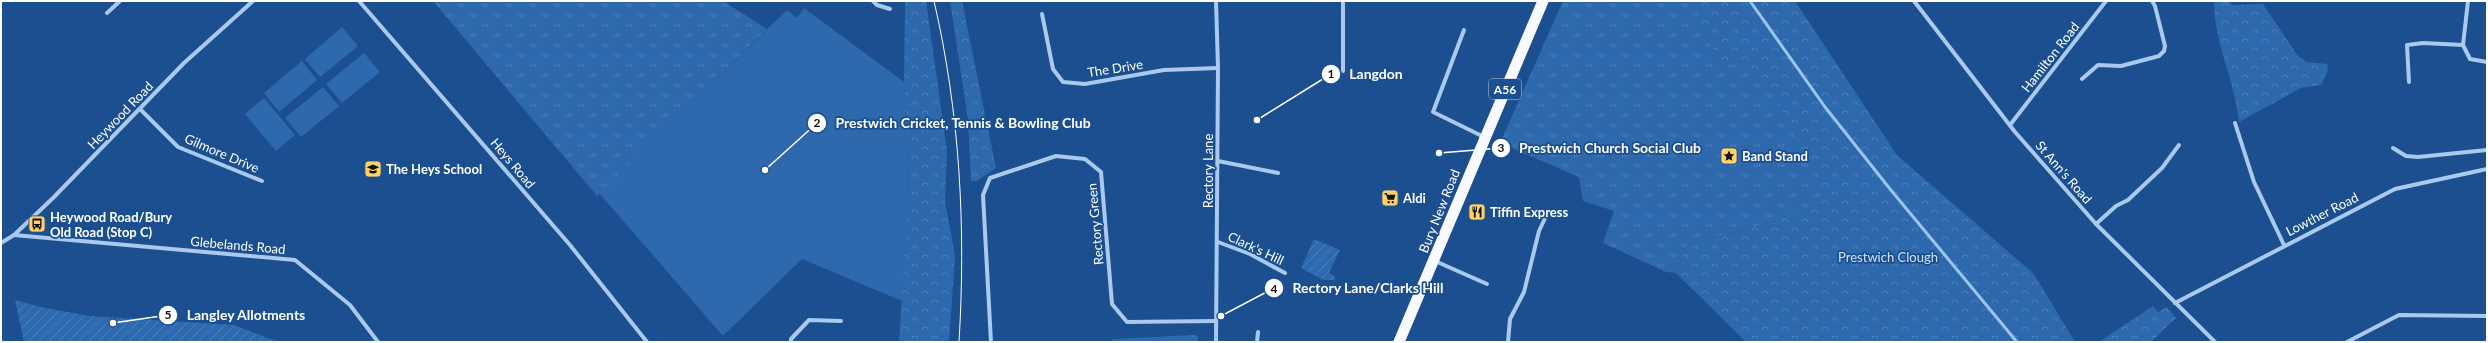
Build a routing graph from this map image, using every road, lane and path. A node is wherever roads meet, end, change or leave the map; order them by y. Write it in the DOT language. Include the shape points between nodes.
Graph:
graph roads {
  1 [pos="120,1"];
  2 [pos="253,1"];
  3 [pos="359,1"];
  4 [pos="872,1"];
  5 [pos="1216,1"];
  6 [pos="1343,1"];
  7 [pos="1543,1"];
  8 [pos="1914,1"];
  9 [pos="2106,1"];
  10 [pos="2152,1"];
  11 [pos="2468,1"];
  12 [pos="890,9"];
  13 [pos="107,13"];
  14 [pos="1042,14"];
  15 [pos="1464,30"];
  16 [pos="2463,45"];
  17 [pos="2487,62"];
  18 [pos="1218,68"];
  19 [pos="1343,71"];
  20 [pos="2082,79"];
  21 [pos="2409,82"];
  22 [pos="140,109"];
  23 [pos="2235,123"];
  24 [pos="2010,125"];
  25 [pos="1484,137"];
  26 [pos="2179,145"];
  27 [pos="2393,148"];
  28 [pos="2487,150"];
  29 [pos="1218,161"];
  30 [pos="2487,169"];
  31 [pos="1278,173"];
  32 [pos="262,181"];
  33 [pos="1548,212"];
  34 [pos="2096,224"];
  35 [pos="14,235"];
  36 [pos="1218,242"];
  37 [pos="1,243"];
  38 [pos="2284,245"];
  39 [pos="1435,261"];
  40 [pos="1285,273"];
  41 [pos="1487,284"];
  42 [pos="2175,303"];
  43 [pos="2487,316"];
  44 [pos="841,321"];
  45 [pos="1216,321"];
  46 [pos="1258,332"];
  47 [pos="1402,341"];
  48 [pos="378,342"];
  49 [pos="647,342"];
  50 [pos="791,342"];
  51 [pos="992,342"];
  52 [pos="1216,342"];
  53 [pos="1257,342"];
  54 [pos="1508,342"];
  55 [pos="2215,342"];
  56 [pos="2346,342"];
  1 -- 13 [label="street"];
  2 -- 22 [label="street, Heywood Road" via="184,63"];
  3 -- 49 [label="street, Heys Road" via="570,245"];
  4 -- 12 [label="street"];
  5 -- 18 [label="street, Rectory Lane"];
  6 -- 19 [label="street"];
  7 -- 25 [label="highway, Bury New Road / A56"];
  8 -- 24 [label="street, St Ann's Road"];
  9 -- 24 [label="street, Hamilton Road"];
  10 -- 20 [label="street" via="2164,51 2159,56 2121,66 2098,65"];
  11 -- 16 [label="street"];
  14 -- 18 [label="street, The Drive" via="1053,69 1063,82 1084,84 1164,70"];
  15 -- 25 [label="street" via="1433,112"];
  16 -- 17 [label="street" via="2470,59"];
  16 -- 21 [label="street" via="2423,42 2407,45"];
  18 -- 29 [label="street, Rectory Lane"];
  22 -- 32 [label="street, Gilmore Drive" via="178,147"];
  22 -- 35 [label="street, Heywood Road"];
  23 -- 38 [label="street" via="2254,182"];
  24 -- 34 [label="street, St Ann's Road"];
  25 -- 39 [label="highway, Bury New Road / A56"];
  26 -- 34 [label="street" via="2162,168 2128,200 2116,206"];
  27 -- 28 [label="street" via="2406,156 2418,158"];
  29 -- 31 [label="street"];
  29 -- 36 [label="street, Rectory Lane"];
  30 -- 38 [label="street, Lowther Road" via="2395,189"];
  33 -- 54 [label="street" via="1539,231 1524,292 1510,319"];
  34 -- 42 [label="street, St Ann's Road"];
  35 -- 37 [label="street, Heywood Road"];
  35 -- 48 [label="street, Glebelands Road" via="295,260 350,305"];
  36 -- 40 [label="street, Clark's Hill" via="1250,254"];
  36 -- 45 [label="street, Rectory Lane"];
  38 -- 42 [label="street, Lowther Road"];
  39 -- 41 [label="street"];
  39 -- 47 [label="highway, Bury New Road / A56"];
  42 -- 55 [label="street, St Ann's Road"];
  43 -- 56 [label="street" via="2399,315"];
  44 -- 50 [label="street" via="809,320"];
  45 -- 51 [label="street, Rectory Green" via="1127,322 1112,304 1101,172 1085,159 1056,156 990,178 983,195"];
  45 -- 52 [label="street, Rectory Lane"];
  46 -- 53 [label="street"];
}
